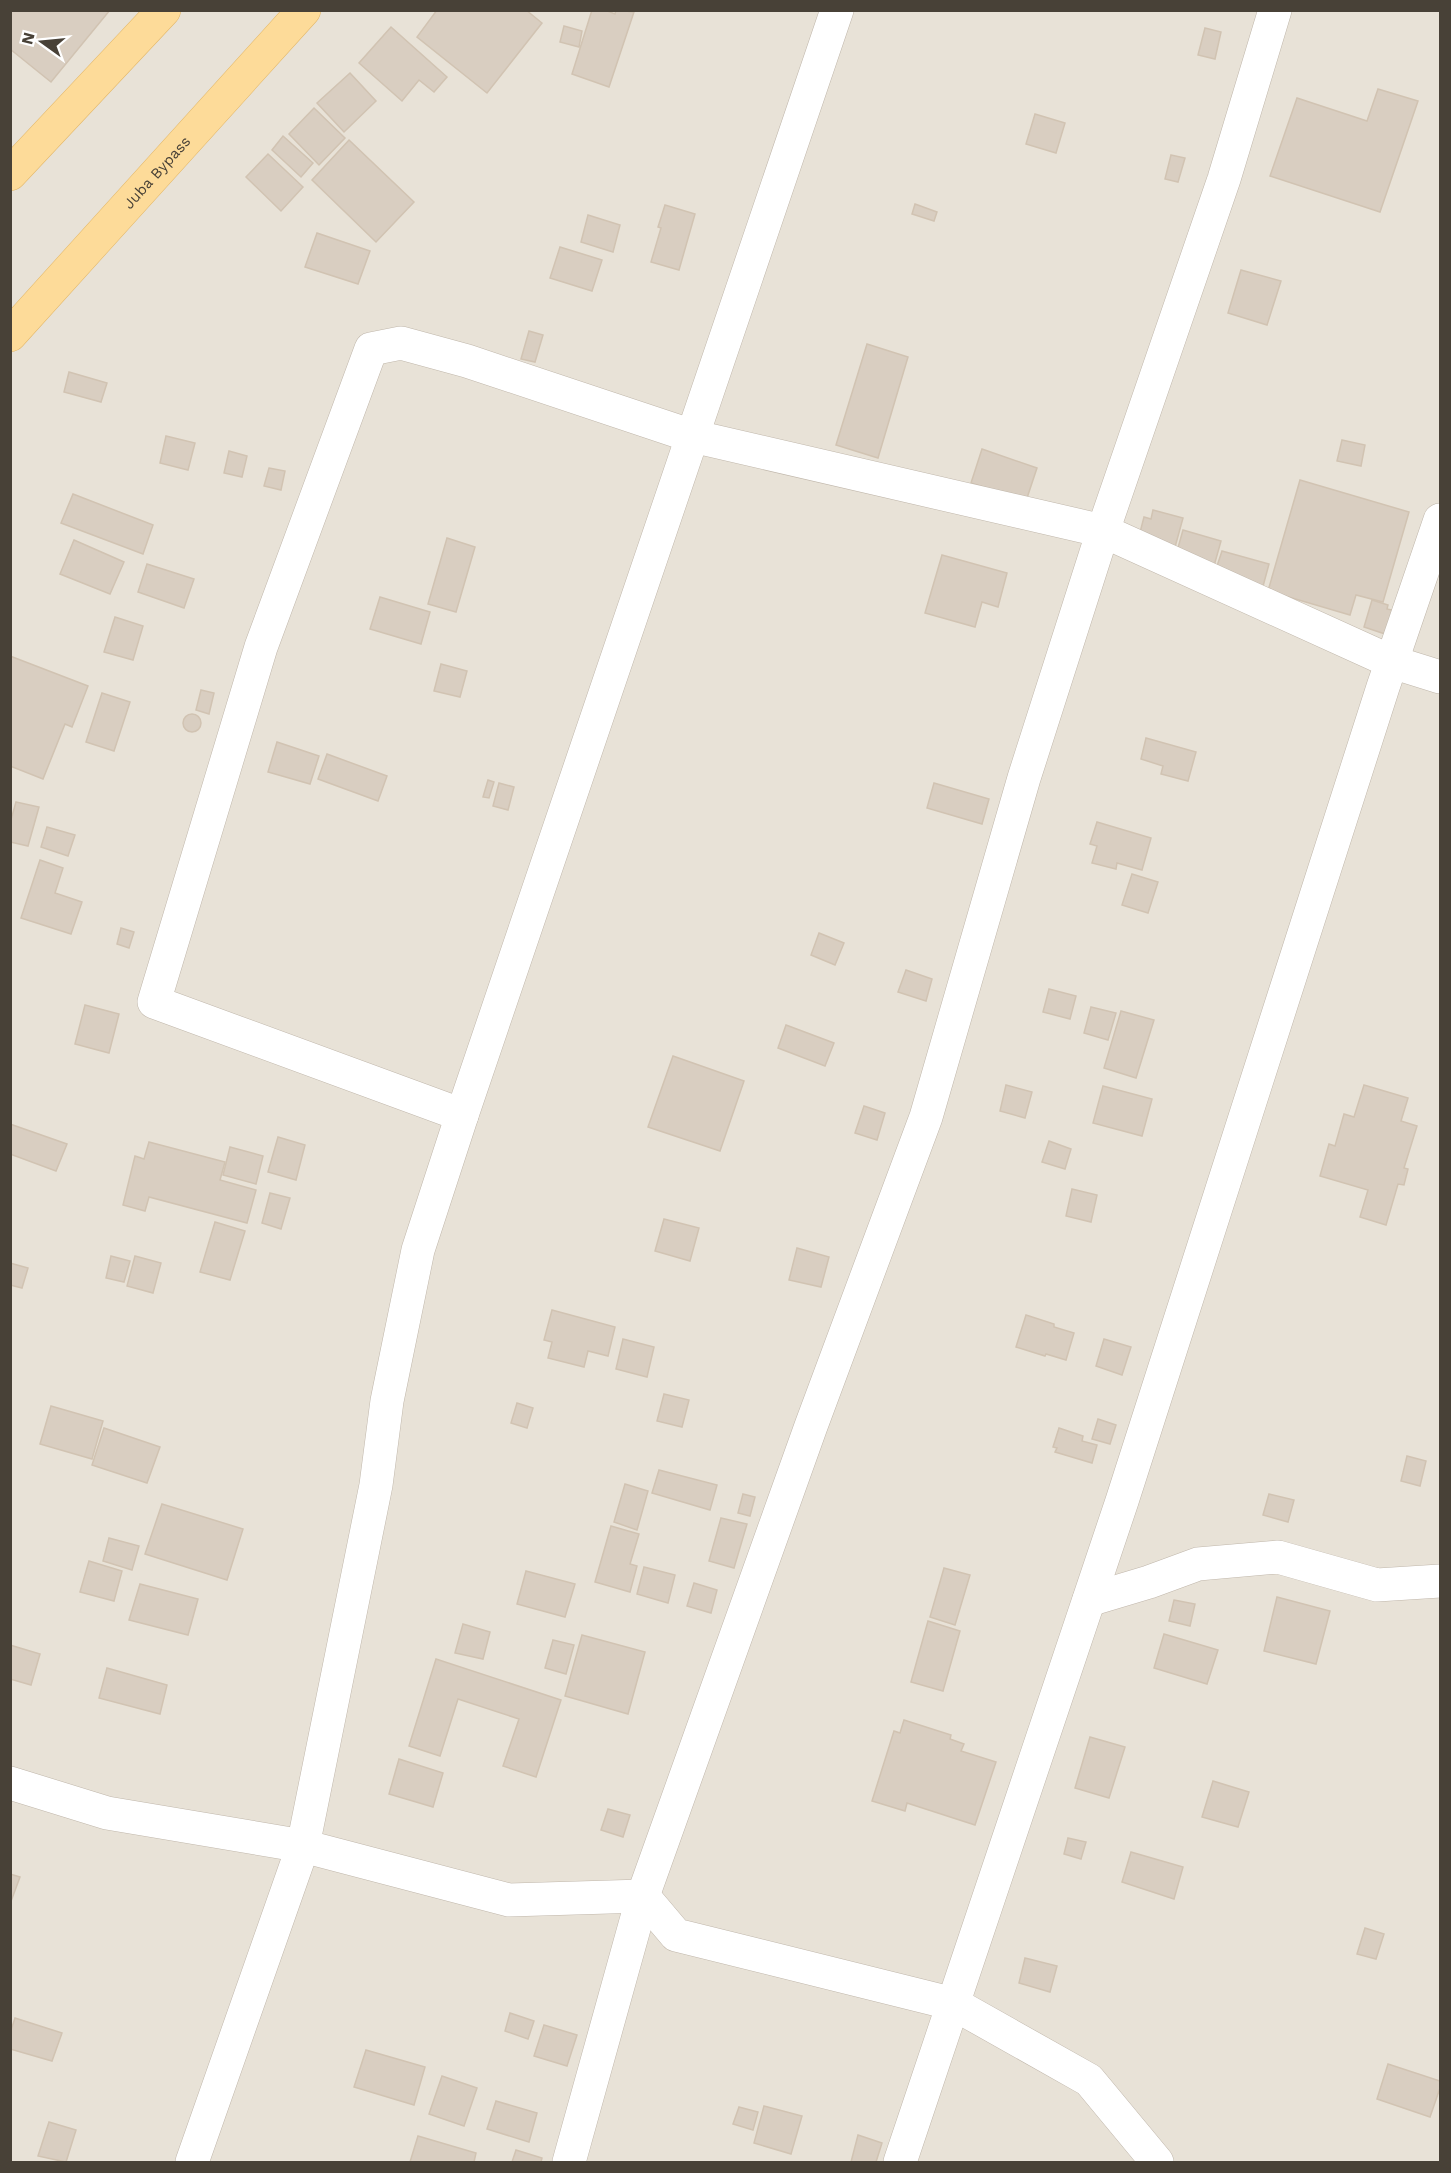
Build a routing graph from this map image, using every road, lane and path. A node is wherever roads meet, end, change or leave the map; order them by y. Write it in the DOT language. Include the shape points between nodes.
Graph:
graph roads {
  1 [pos="164,10"];
  2 [pos="304,10"];
  3 [pos="837,10"];
  4 [pos="1275,10"];
  5 [pos="10,174"];
  6 [pos="10,335"];
  7 [pos="692,436"];
  8 [pos="1440,520"];
  9 [pos="1103,531"];
  10 [pos="1392,662"];
  11 [pos="1440,677"];
  12 [pos="462,1115"];
  13 [pos="1440,1581"];
  14 [pos="1089,1600"];
  15 [pos="10,1783"];
  16 [pos="303,1846"];
  17 [pos="643,1896"];
  18 [pos="954,2004"];
  19 [pos="192,2163"];
  20 [pos="569,2163"];
  21 [pos="900,2163"];
  22 [pos="1157,2163"];
  1 -- 5 [label="main road"];
  2 -- 6 [label="main road, Juba Bypass"];
  3 -- 7 [label="street"];
  4 -- 9 [label="street" via="1224,179"];
  7 -- 9 [label="street"];
  7 -- 12 [label="street"];
  7 -- 12 [label="street" via="468,360 400,343 371,349 261,647 154,1002"];
  8 -- 10 [label="street"];
  9 -- 10 [label="street"];
  9 -- 17 [label="street" via="1024,778 926,1117"];
  10 -- 11 [label="street"];
  10 -- 14 [label="street"];
  12 -- 16 [label="street" via="418,1250 387,1401 376,1485"];
  13 -- 14 [label="street" via="1377,1585 1278,1557 1198,1564"];
  14 -- 18 [label="street"];
  15 -- 16 [label="street" via="107,1813"];
  16 -- 17 [label="street" via="509,1900"];
  16 -- 19 [label="street"];
  17 -- 18 [label="street" via="676,1935"];
  17 -- 20 [label="street"];
  18 -- 21 [label="street"];
  18 -- 22 [label="street" via="1089,2080"];
}
